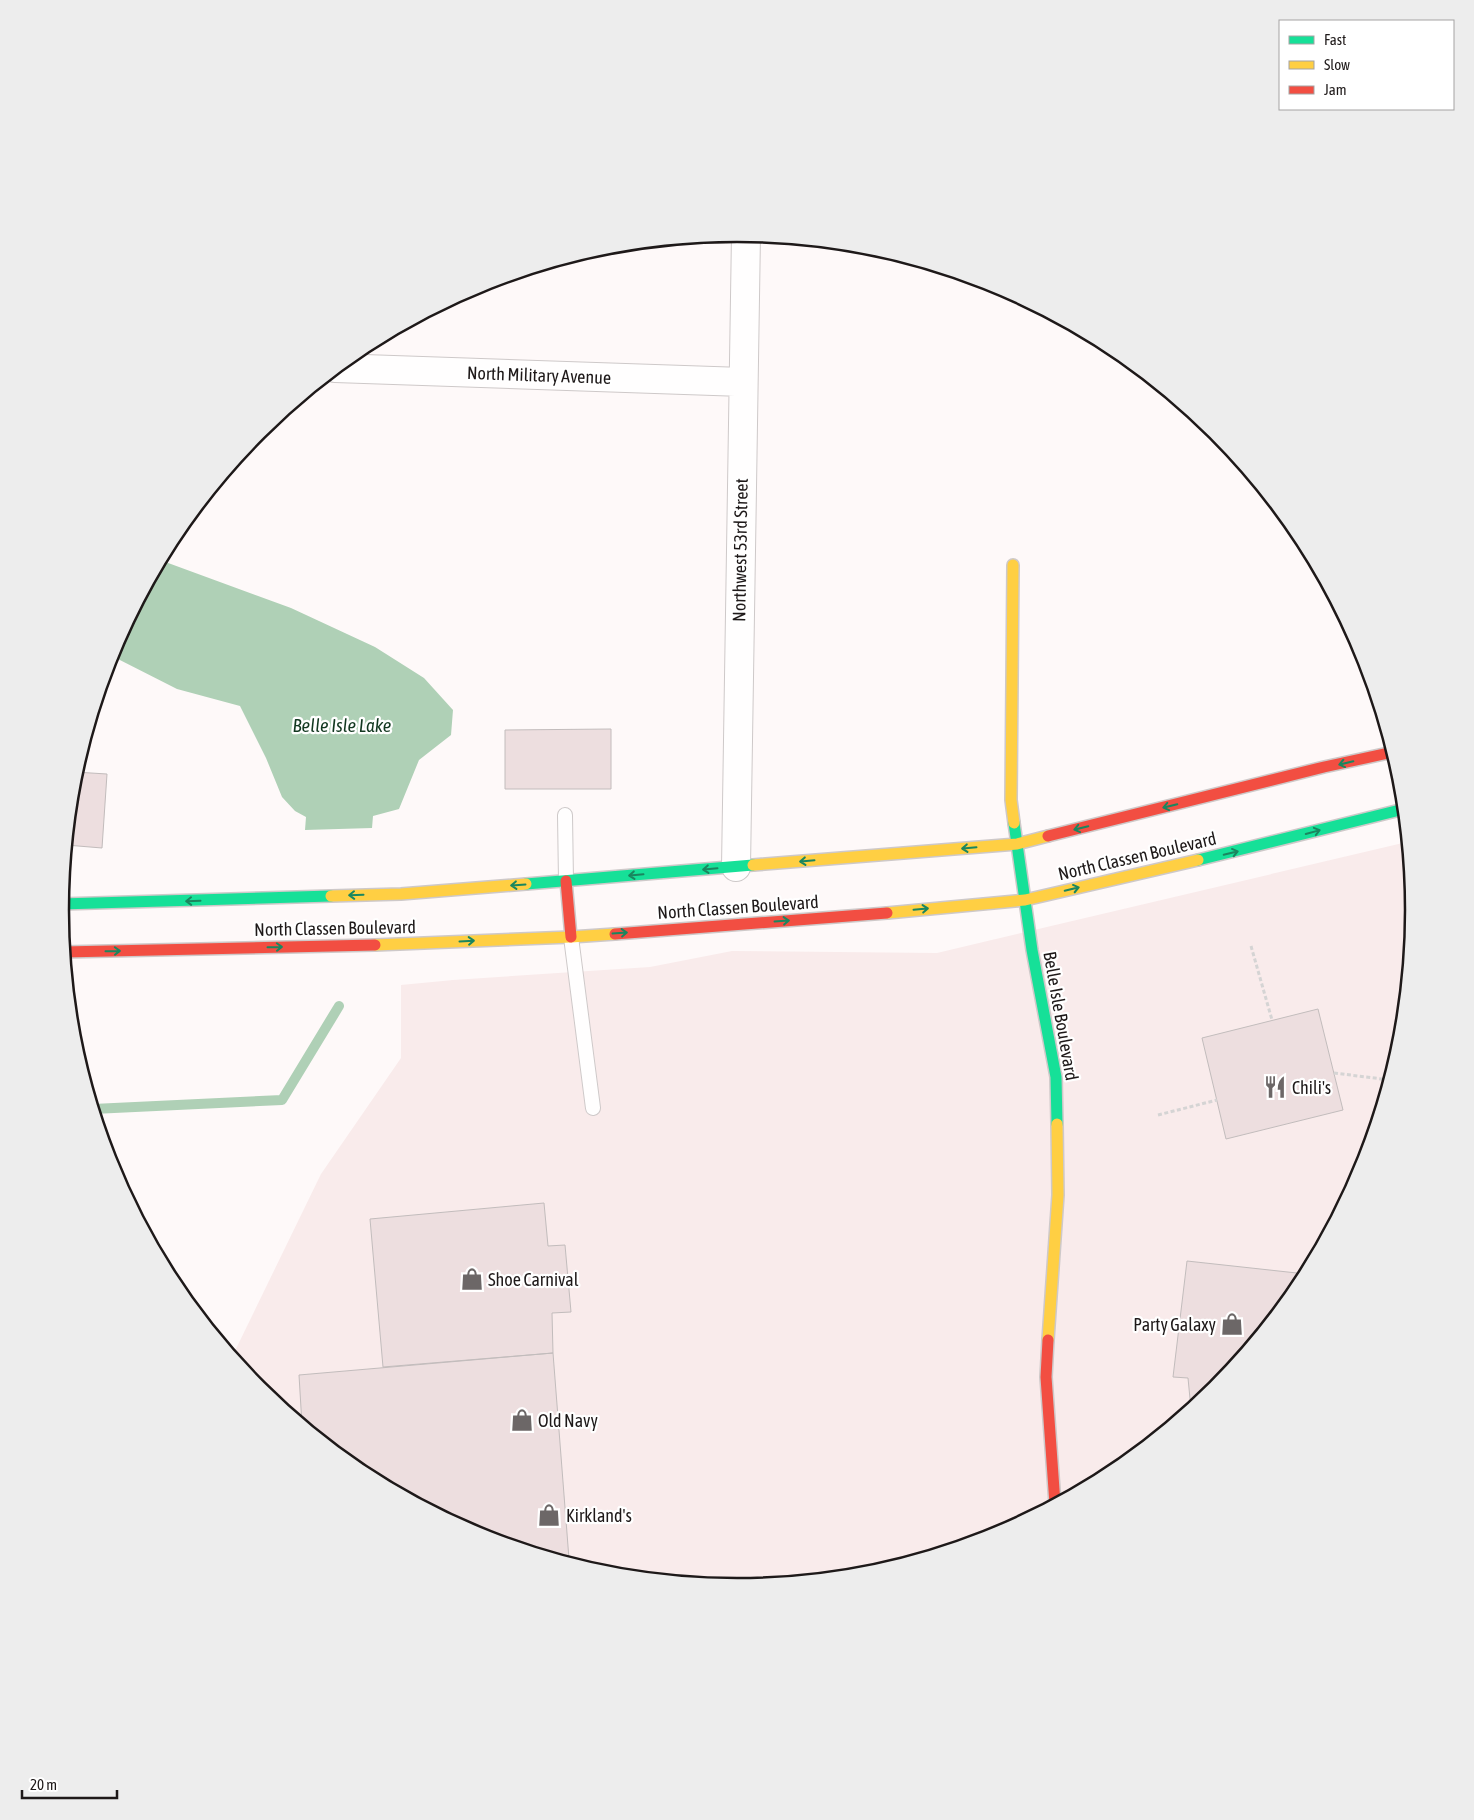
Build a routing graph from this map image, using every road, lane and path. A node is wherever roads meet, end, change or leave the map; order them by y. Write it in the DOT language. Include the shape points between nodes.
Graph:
graph roads {
  1 [pos="746,242"];
  2 [pos="346,368"];
  3 [pos="743,382"];
  4 [pos="1012,565"];
  5 [pos="1386,754"];
  6 [pos="1398,811"];
  7 [pos="565,815"];
  8 [pos="1017,844"];
  9 [pos="736,867"];
  10 [pos="566,881"];
  11 [pos="1025,900"];
  12 [pos="69,904"];
  13 [pos="571,937"];
  14 [pos="1252,946"];
  15 [pos="70,952"];
  16 [pos="1272,1020"];
  17 [pos="1334,1073"];
  18 [pos="1383,1079"];
  19 [pos="1217,1100"];
  20 [pos="593,1108"];
  21 [pos="1158,1115"];
  22 [pos="1055,1498"];
  1 -- 3 [label="street, Northwest 53rd Street"];
  2 -- 3 [label="street, North Military Avenue"];
  3 -- 9 [label="street, Northwest 53rd Street"];
  4 -- 8 [label="main road, Belle Isle Boulevard" via="1011,800"];
  5 -- 8 [label="main road, North Classen Boulevard, one-way"];
  11 -- 6 [label="main road, North Classen Boulevard, one-way"];
  7 -- 10 [label="lane"];
  8 -- 9 [label="main road, North Classen Boulevard, one-way"];
  8 -- 11 [label="main road, Belle Isle Boulevard"];
  9 -- 10 [label="main road, North Classen Boulevard, one-way"];
  10 -- 12 [label="main road, North Classen Boulevard, one-way" via="401,894"];
  10 -- 13 [label="main road"];
  13 -- 11 [label="main road, North Classen Boulevard, one-way"];
  11 -- 22 [label="main road, Belle Isle Boulevard" via="1056,1077 1058,1195 1046,1377"];
  15 -- 13 [label="main road, North Classen Boulevard, one-way"];
  13 -- 20 [label="lane"];
  14 -- 16 [label="path"];
  17 -- 18 [label="path"];
  19 -- 21 [label="path"];
}
